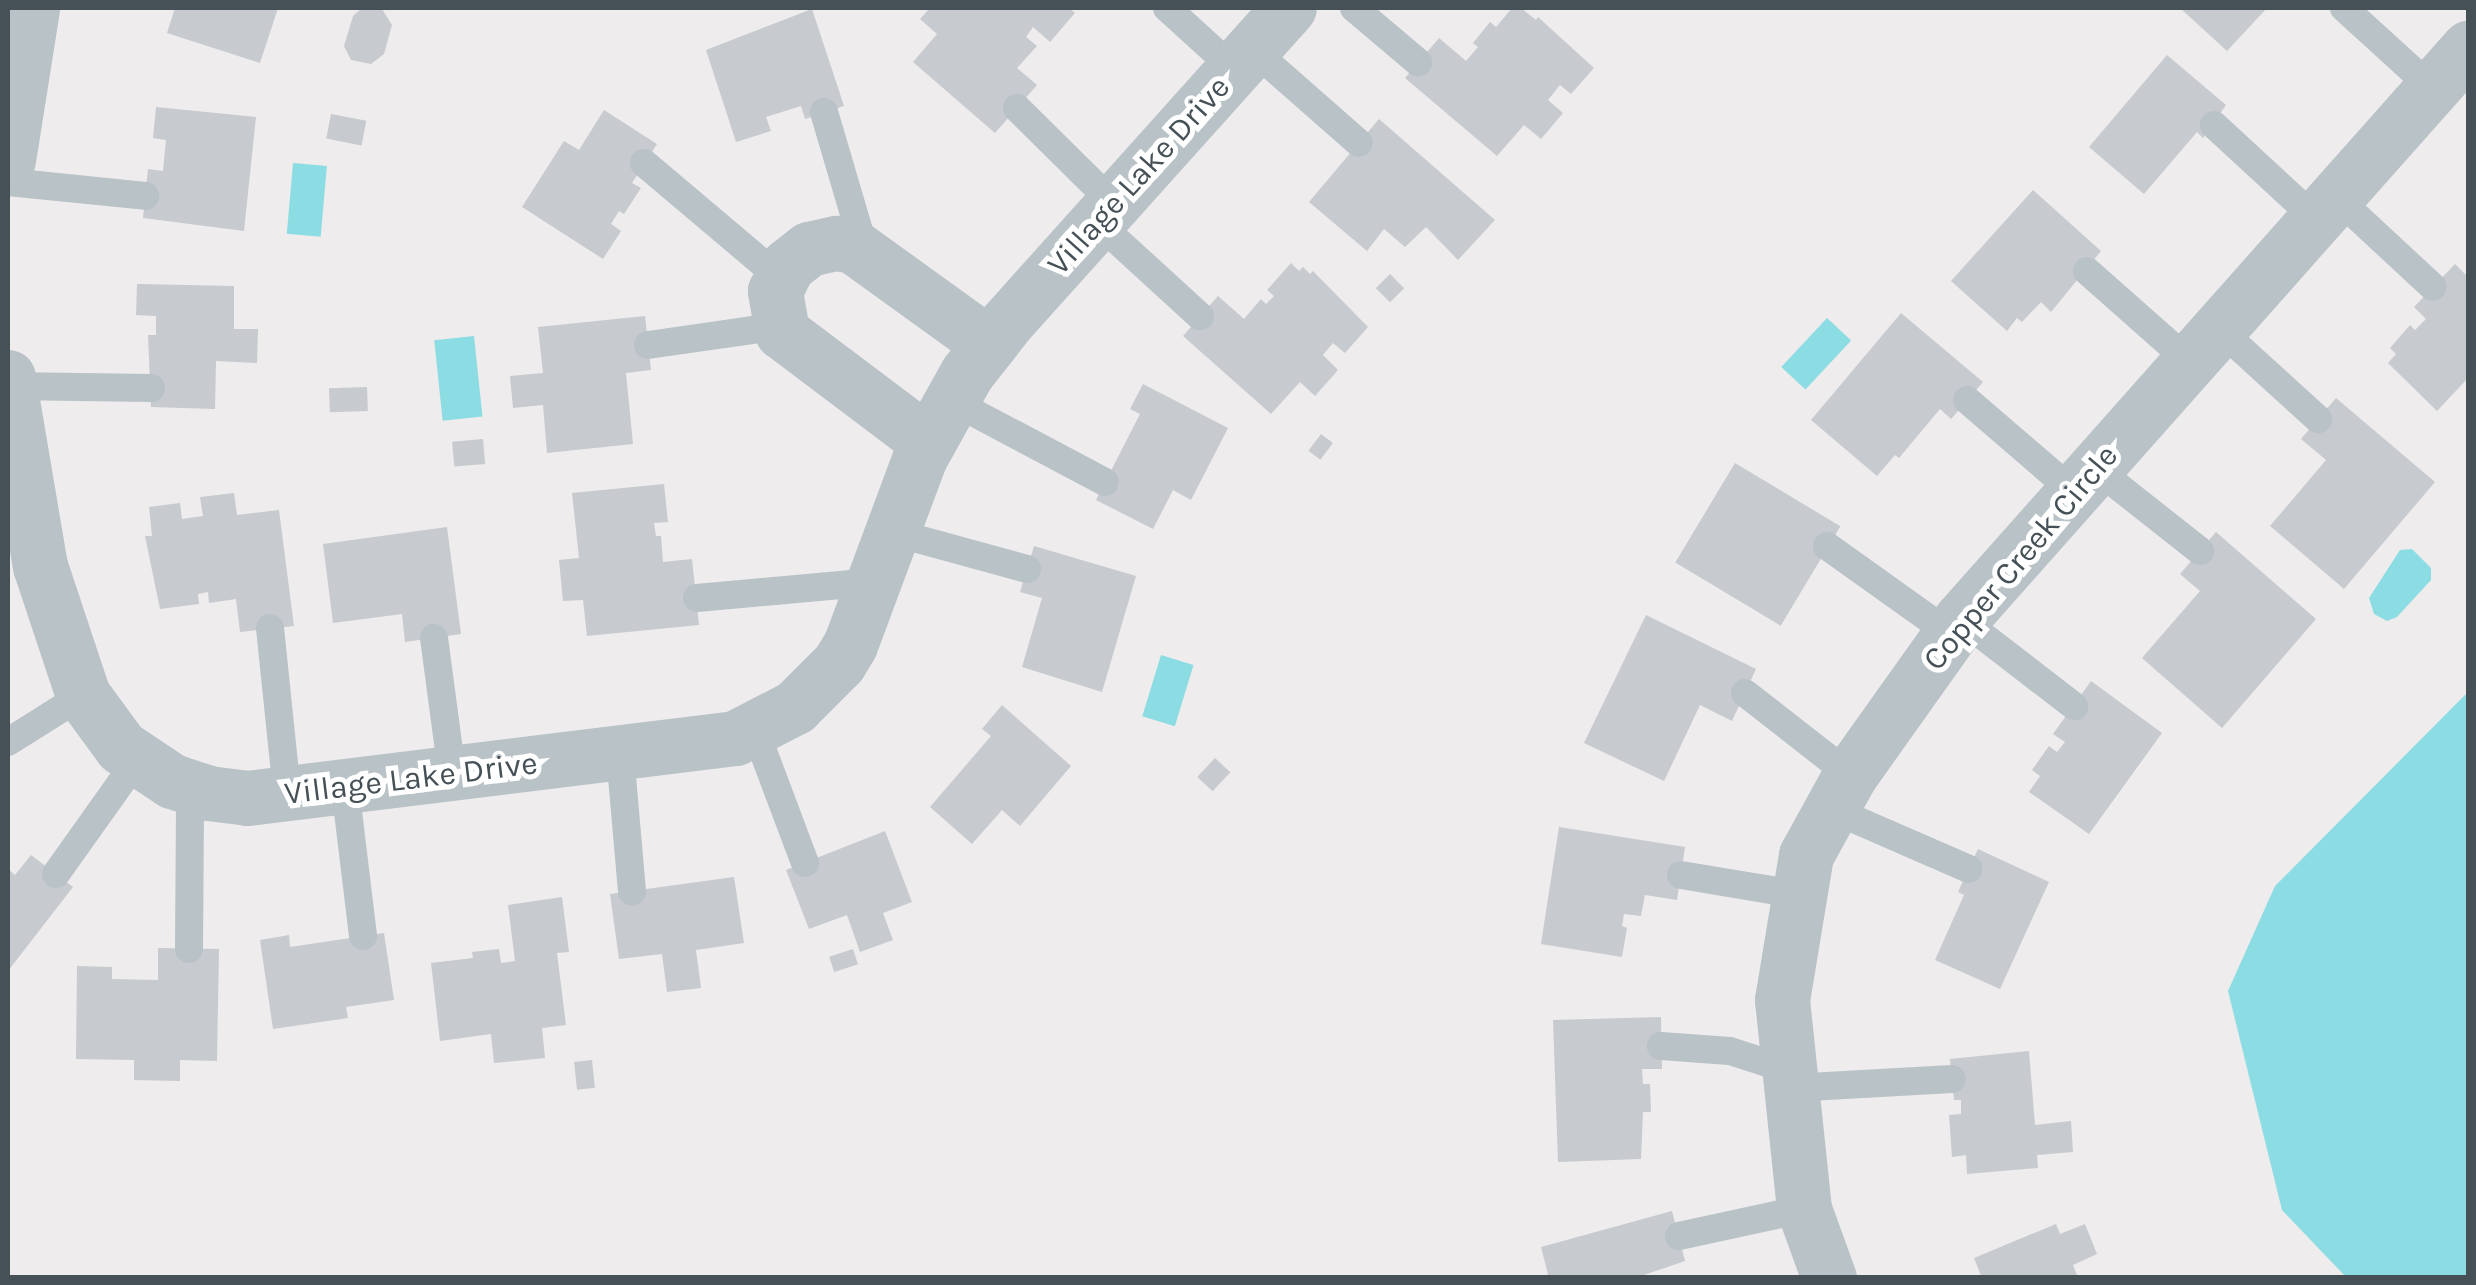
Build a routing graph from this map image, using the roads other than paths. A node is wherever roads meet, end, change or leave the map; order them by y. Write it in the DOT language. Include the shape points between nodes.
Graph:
graph roads {
  1 [pos="32,8"];
  2 [pos="1167,8"];
  3 [pos="1289,8"];
  4 [pos="1354,8"];
  5 [pos="2344,8"];
  6 [pos="1243,59"];
  7 [pos="1418,62"];
  8 [pos="2456,66"];
  9 [pos="12,95"];
  10 [pos="1017,108"];
  11 [pos="824,112"];
  12 [pos="2214,126"];
  13 [pos="1359,143"];
  14 [pos="8,160"];
  15 [pos="644,163"];
  16 [pos="8,182"];
  17 [pos="145,196"];
  18 [pos="2326,208"];
  19 [pos="1106,214"];
  20 [pos="866,255"];
  21 [pos="2087,271"];
  22 [pos="2433,287"];
  23 [pos="780,302"];
  24 [pos="1200,316"];
  25 [pos="989,344"];
  26 [pos="648,345"];
  27 [pos="2204,345"];
  28 [pos="151,388"];
  29 [pos="9,395"];
  30 [pos="1967,400"];
  31 [pos="2318,419"];
  32 [pos="939,421"];
  33 [pos="2084,480"];
  34 [pos="1105,482"];
  35 [pos="16,504"];
  36 [pos="892,532"];
  37 [pos="1827,546"];
  38 [pos="2200,551"];
  39 [pos="1027,569"];
  40 [pos="873,582"];
  41 [pos="696,598"];
  42 [pos="1956,627"];
  43 [pos="270,628"];
  44 [pos="434,638"];
  45 [pos="1745,693"];
  46 [pos="83,695"];
  47 [pos="2074,706"];
  48 [pos="756,730"];
  49 [pos="8,742"];
  50 [pos="620,754"];
  51 [pos="137,760"];
  52 [pos="452,774"];
  53 [pos="345,787"];
  54 [pos="190,788"];
  55 [pos="1841,792"];
  56 [pos="287,793"];
  57 [pos="804,862"];
  58 [pos="1968,869"];
  59 [pos="56,874"];
  60 [pos="1681,875"];
  61 [pos="632,891"];
  62 [pos="1800,895"];
  63 [pos="363,936"];
  64 [pos="189,949"];
  65 [pos="1662,1046"];
  66 [pos="1952,1078"];
  67 [pos="1790,1079"];
  68 [pos="1804,1210"];
  69 [pos="1678,1236"];
  70 [pos="1829,1278"];
  1 -- 9 [label="street"];
  2 -- 6 [label="lane"];
  3 -- 6 [label="street, Village Lake Drive"];
  4 -- 7 [label="lane"];
  5 -- 8 [label="lane"];
  6 -- 13 [label="lane"];
  6 -- 19 [label="street, Village Lake Drive"];
  8 -- 18 [label="street, Copper Creek Circle"];
  9 -- 14 [label="street"];
  10 -- 19 [label="lane"];
  11 -- 20 [label="lane"];
  12 -- 18 [label="lane"];
  15 -- 23 [label="lane"];
  16 -- 17 [label="lane"];
  18 -- 22 [label="lane"];
  18 -- 27 [label="street, Copper Creek Circle"];
  19 -- 24 [label="lane"];
  19 -- 25 [label="street, Village Lake Drive"];
  20 -- 23 [label="street" via="853,246 822,245 796,256"];
  20 -- 25 [label="street"];
  21 -- 27 [label="lane"];
  23 -- 26 [label="lane"];
  23 -- 32 [label="street" via="789,340"];
  25 -- 32 [label="street, Village Lake Drive"];
  27 -- 31 [label="lane"];
  27 -- 33 [label="street, Copper Creek Circle"];
  28 -- 29 [label="lane"];
  29 -- 35 [label="street, Village Lake Drive"];
  30 -- 33 [label="lane"];
  32 -- 34 [label="lane"];
  32 -- 36 [label="street, Village Lake Drive"];
  33 -- 38 [label="lane"];
  33 -- 42 [label="street, Copper Creek Circle"];
  35 -- 46 [label="street, Village Lake Drive"];
  36 -- 39 [label="lane"];
  36 -- 40 [label="street, Village Lake Drive"];
  37 -- 42 [label="lane"];
  40 -- 41 [label="lane"];
  40 -- 48 [label="street, Village Lake Drive" via="850,645 826,680"];
  42 -- 47 [label="lane"];
  42 -- 55 [label="street, Copper Creek Circle"];
  43 -- 56 [label="lane"];
  44 -- 52 [label="lane"];
  45 -- 55 [label="lane"];
  46 -- 49 [label="lane"];
  46 -- 51 [label="street, Village Lake Drive" via="106,731"];
  48 -- 50 [label="street, Village Lake Drive" via="712,744"];
  48 -- 57 [label="lane"];
  50 -- 52 [label="street, Village Lake Drive"];
  50 -- 61 [label="lane"];
  51 -- 54 [label="street, Village Lake Drive"];
  51 -- 59 [label="lane"];
  52 -- 53 [label="street, Village Lake Drive"];
  53 -- 56 [label="street, Village Lake Drive"];
  53 -- 63 [label="lane"];
  54 -- 56 [label="street, Village Lake Drive" via="247,798"];
  54 -- 64 [label="lane"];
  55 -- 58 [label="lane"];
  55 -- 62 [label="street, Copper Creek Circle" via="1806,855"];
  60 -- 62 [label="lane"];
  62 -- 67 [label="street, Copper Creek Circle" via="1782,1000"];
  65 -- 67 [label="lane" via="1730,1052"];
  66 -- 67 [label="lane"];
  67 -- 68 [label="street, Copper Creek Circle"];
  68 -- 69 [label="lane"];
  68 -- 70 [label="street, Copper Creek Circle"];
}
